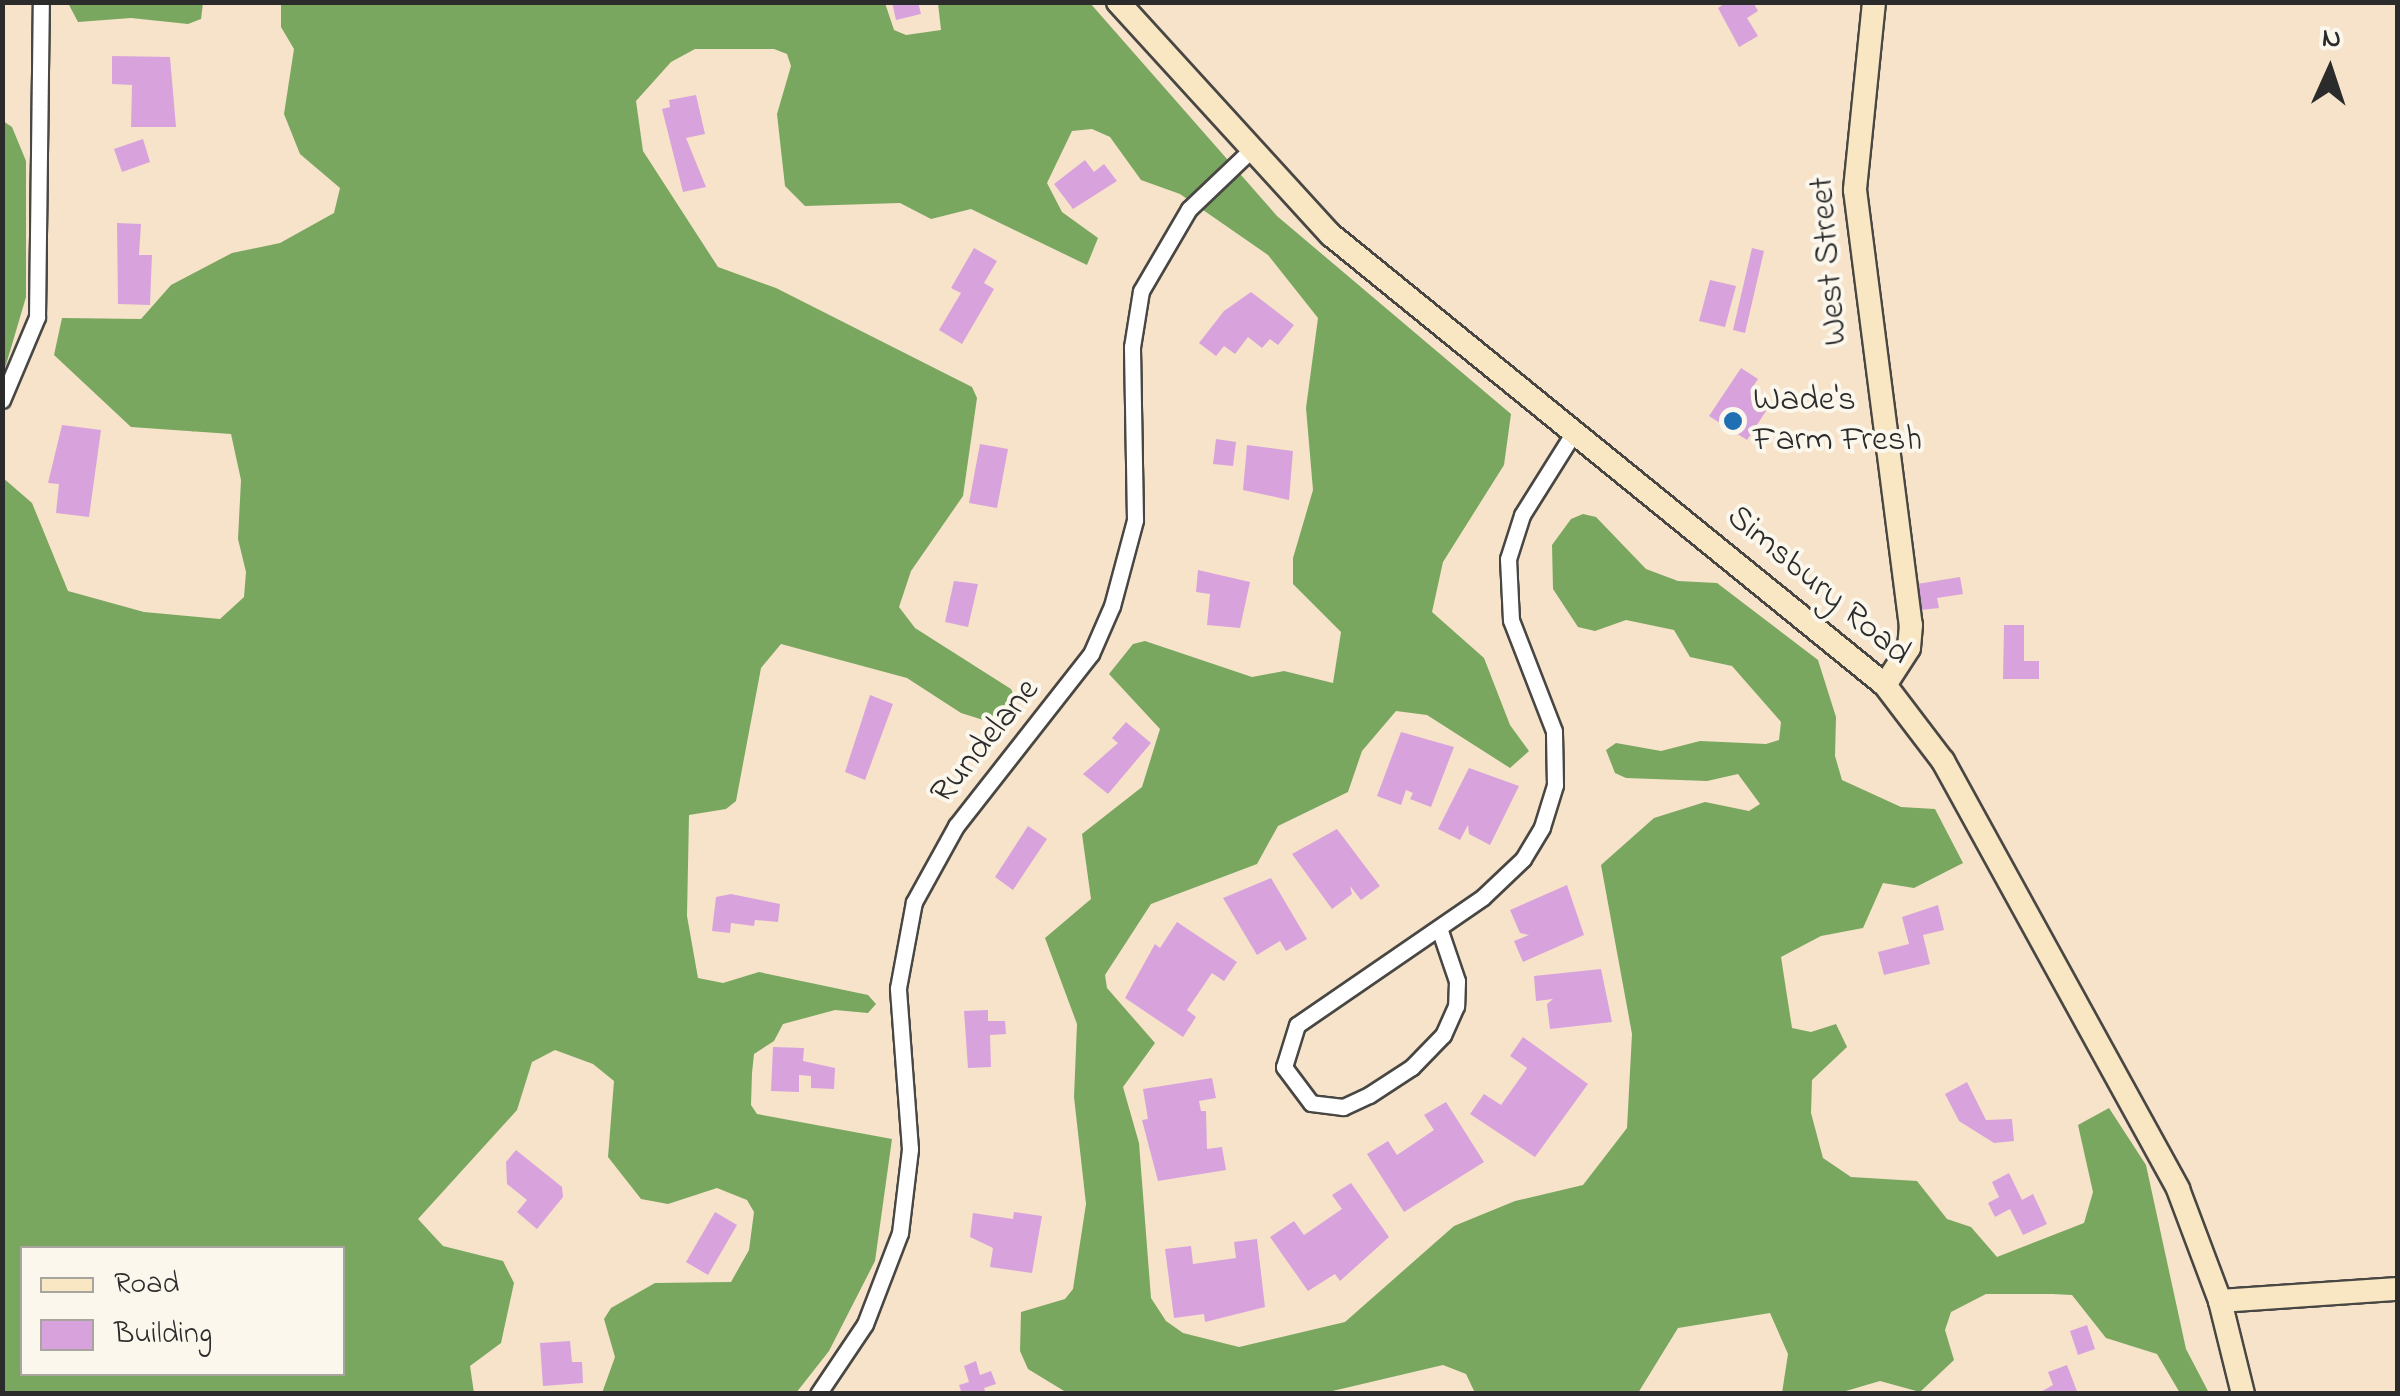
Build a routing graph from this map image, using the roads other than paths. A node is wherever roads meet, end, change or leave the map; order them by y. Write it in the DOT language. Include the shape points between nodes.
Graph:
graph roads {
  1 [pos="41,2"];
  2 [pos="1118,2"];
  3 [pos="1874,2"];
  4 [pos="1251,150"];
  5 [pos="2,400"];
  6 [pos="1574,432"];
  7 [pos="1885,685"];
  8 [pos="1439,928"];
  9 [pos="2398,1289"];
  10 [pos="2220,1301"];
  11 [pos="818,1394"];
  12 [pos="2243,1394"];
  1 -- 5 [label="street" via="37,316"];
  2 -- 4 [label="main road, Simsbury Road"];
  3 -- 7 [label="main road, West Street" via="1856,190 1911,625 1909,648"];
  4 -- 6 [label="main road, Simsbury Road" via="1331,235"];
  4 -- 11 [label="street, Rundelane" via="1189,209 1141,291 1132,346 1135,520 1091,654 956,826 914,902 898,988 910,1149 900,1233 865,1324"];
  6 -- 7 [label="main road, Simsbury Road"];
  6 -- 8 [label="street" via="1522,515 1508,559 1511,620 1554,731 1551,798 1523,859"];
  7 -- 10 [label="main road, Simsbury Road" via="1943,760 2114,1065 2178,1189"];
  8 -- 8 [label="street" via="1342,990 1293,1032 1284,1067 1312,1103 1332,1108 1356,1101 1436,1045 1453,1016 1457,992 1453,956"];
  9 -- 10 [label="main road"];
  10 -- 12 [label="main road, Simsbury Road"];
}
